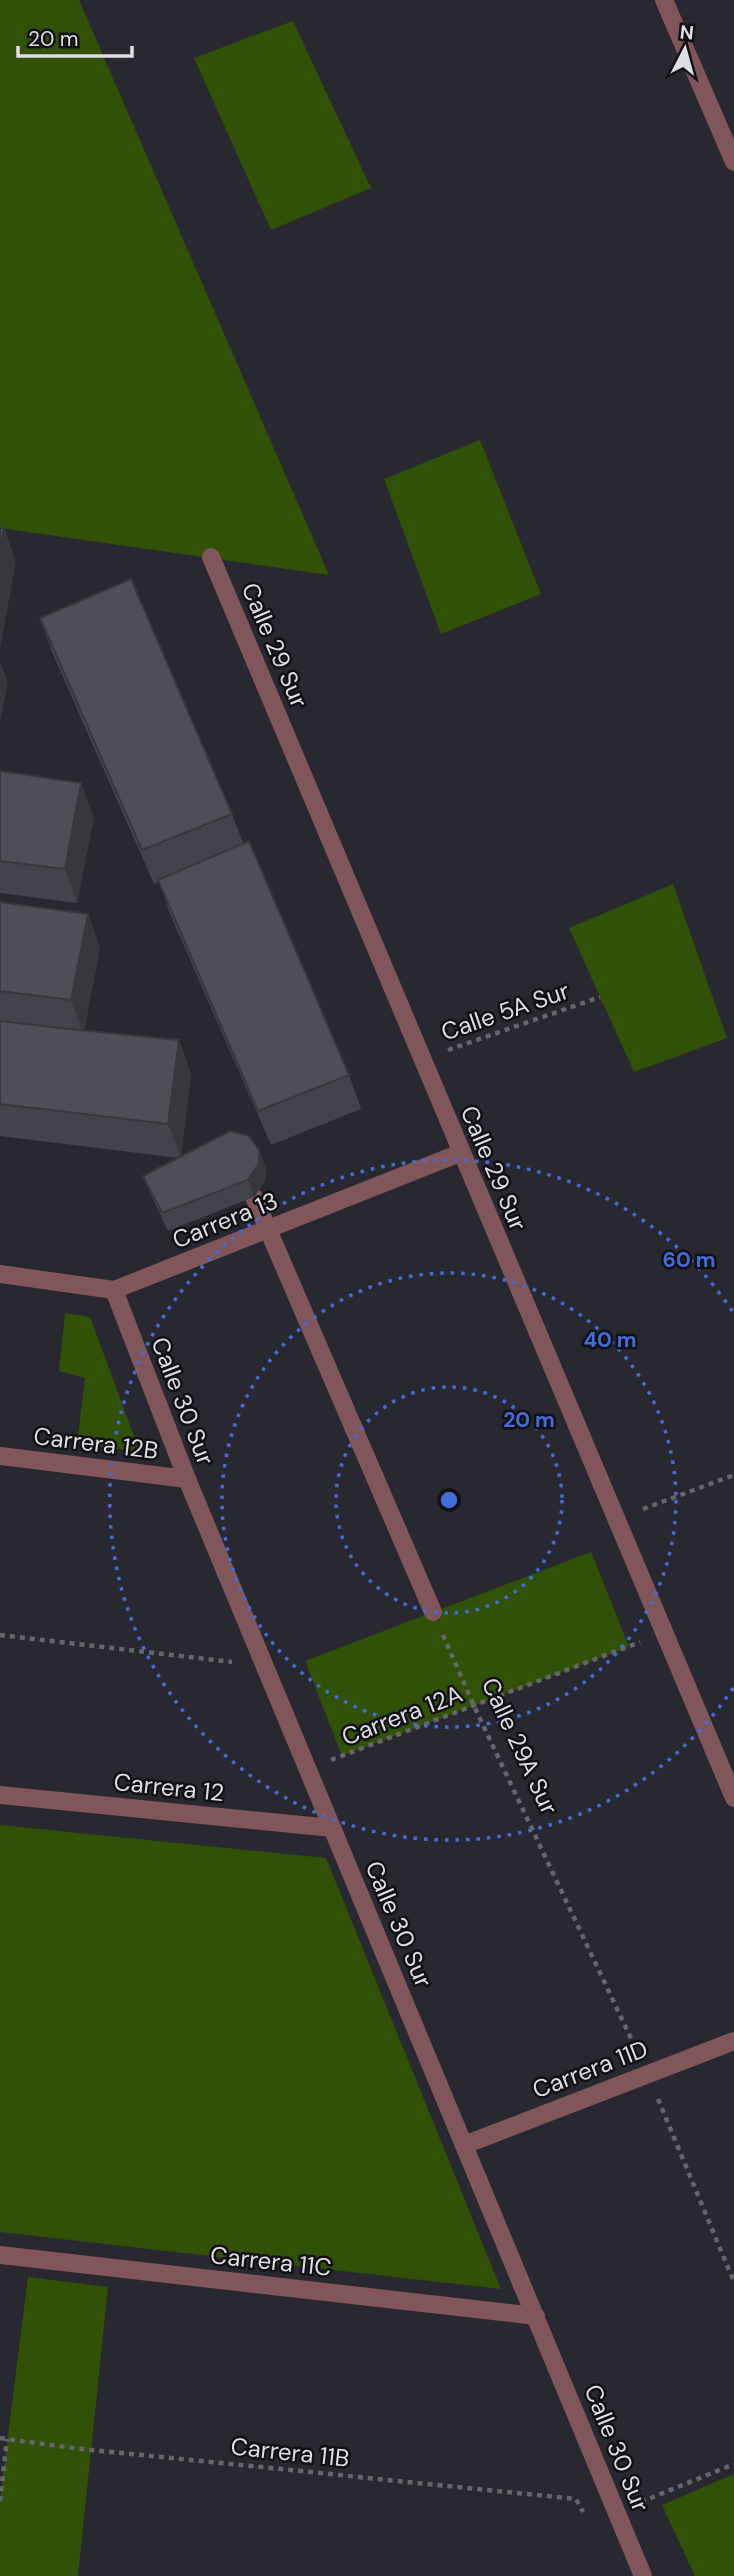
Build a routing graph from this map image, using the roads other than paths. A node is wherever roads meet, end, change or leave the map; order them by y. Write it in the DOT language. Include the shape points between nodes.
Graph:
graph roads {
  1 [pos="664,0"];
  2 [pos="734,162"];
  3 [pos="211,557"];
  4 [pos="460,1153"];
  5 [pos="254,1198"];
  6 [pos="268,1228"];
  7 [pos="0,1274"];
  8 [pos="114,1290"];
  9 [pos="0,1456"];
  10 [pos="187,1479"];
  11 [pos="433,1612"];
  12 [pos="0,1795"];
  13 [pos="734,1798"];
  14 [pos="332,1828"];
  15 [pos="734,2041"];
  16 [pos="464,2145"];
  17 [pos="0,2255"];
  18 [pos="536,2316"];
  19 [pos="643,2576"];
  1 -- 2 [label="street"];
  3 -- 4 [label="street, Calle 29 Sur"];
  4 -- 6 [label="street, Carrera 13"];
  4 -- 13 [label="street, Calle 29 Sur"];
  5 -- 6 [label="street"];
  6 -- 8 [label="street, Carrera 13"];
  6 -- 11 [label="street"];
  7 -- 8 [label="street, Carrera 13"];
  8 -- 10 [label="street, Calle 30 Sur"];
  9 -- 10 [label="street, Carrera 12B"];
  10 -- 14 [label="street, Calle 30 Sur"];
  12 -- 14 [label="street, Carrera 12"];
  14 -- 16 [label="street, Calle 30 Sur"];
  15 -- 16 [label="street, Carrera 11D"];
  16 -- 18 [label="street, Calle 30 Sur"];
  17 -- 18 [label="street, Carrera 11C"];
  18 -- 19 [label="street, Calle 30 Sur"];
}
